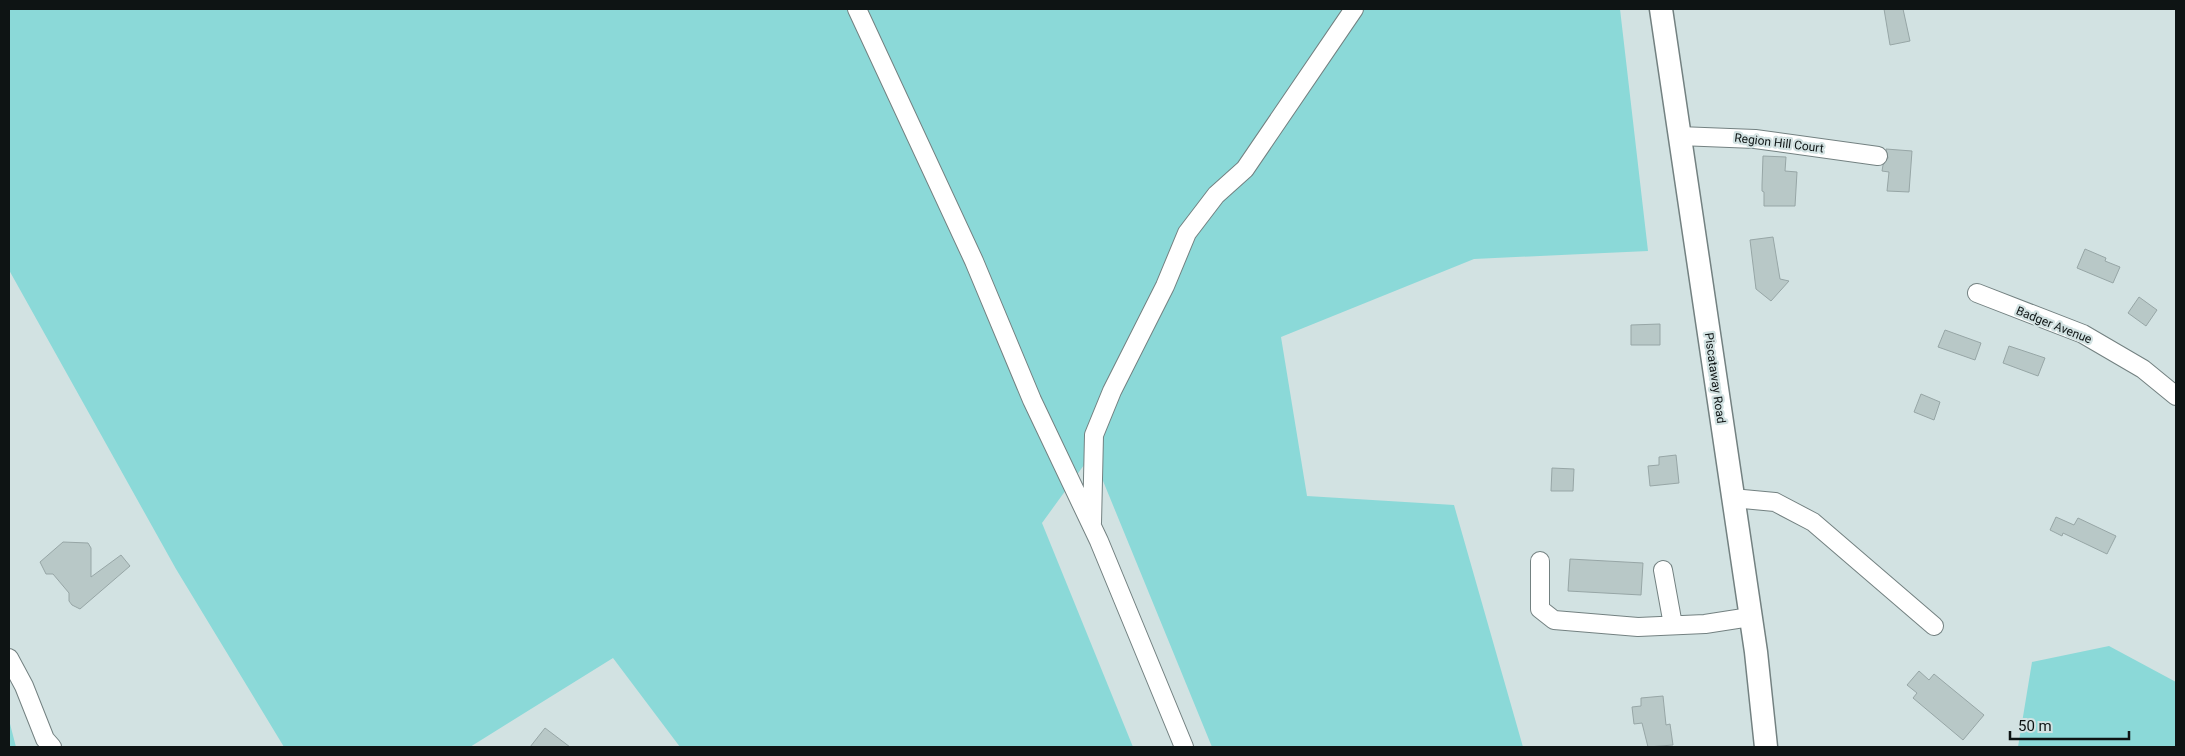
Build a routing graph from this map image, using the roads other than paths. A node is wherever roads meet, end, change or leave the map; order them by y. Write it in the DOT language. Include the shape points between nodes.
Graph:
graph roads {
  1 [pos="858,9"];
  2 [pos="1354,9"];
  3 [pos="1661,9"];
  4 [pos="1679,136"];
  5 [pos="1878,156"];
  6 [pos="1977,294"];
  7 [pos="2176,396"];
  8 [pos="1732,498"];
  9 [pos="1092,526"];
  10 [pos="1540,561"];
  11 [pos="1663,570"];
  12 [pos="1750,617"];
  13 [pos="1673,625"];
  14 [pos="1934,626"];
  15 [pos="9,658"];
  16 [pos="52,747"];
  17 [pos="1184,747"];
  18 [pos="1766,747"];
  1 -- 9 [label="street" via="974,261 1032,400"];
  2 -- 9 [label="street" via="1245,169 1216,195 1187,233 1094,435"];
  3 -- 4 [label="main road, Piscataway Road"];
  4 -- 5 [label="street, Region Hill Court" via="1755,139"];
  4 -- 8 [label="main road, Piscataway Road"];
  6 -- 7 [label="street, Badger Avenue" via="2083,334 2143,368"];
  8 -- 12 [label="main road, Piscataway Road"];
  8 -- 14 [label="street" via="1775,502 1813,522"];
  9 -- 17 [label="street"];
  10 -- 13 [label="street" via="1540,609 1554,620 1638,627"];
  11 -- 13 [label="street"];
  12 -- 13 [label="street"];
  12 -- 18 [label="main road, Piscataway Road"];
  15 -- 16 [label="street"];
}
